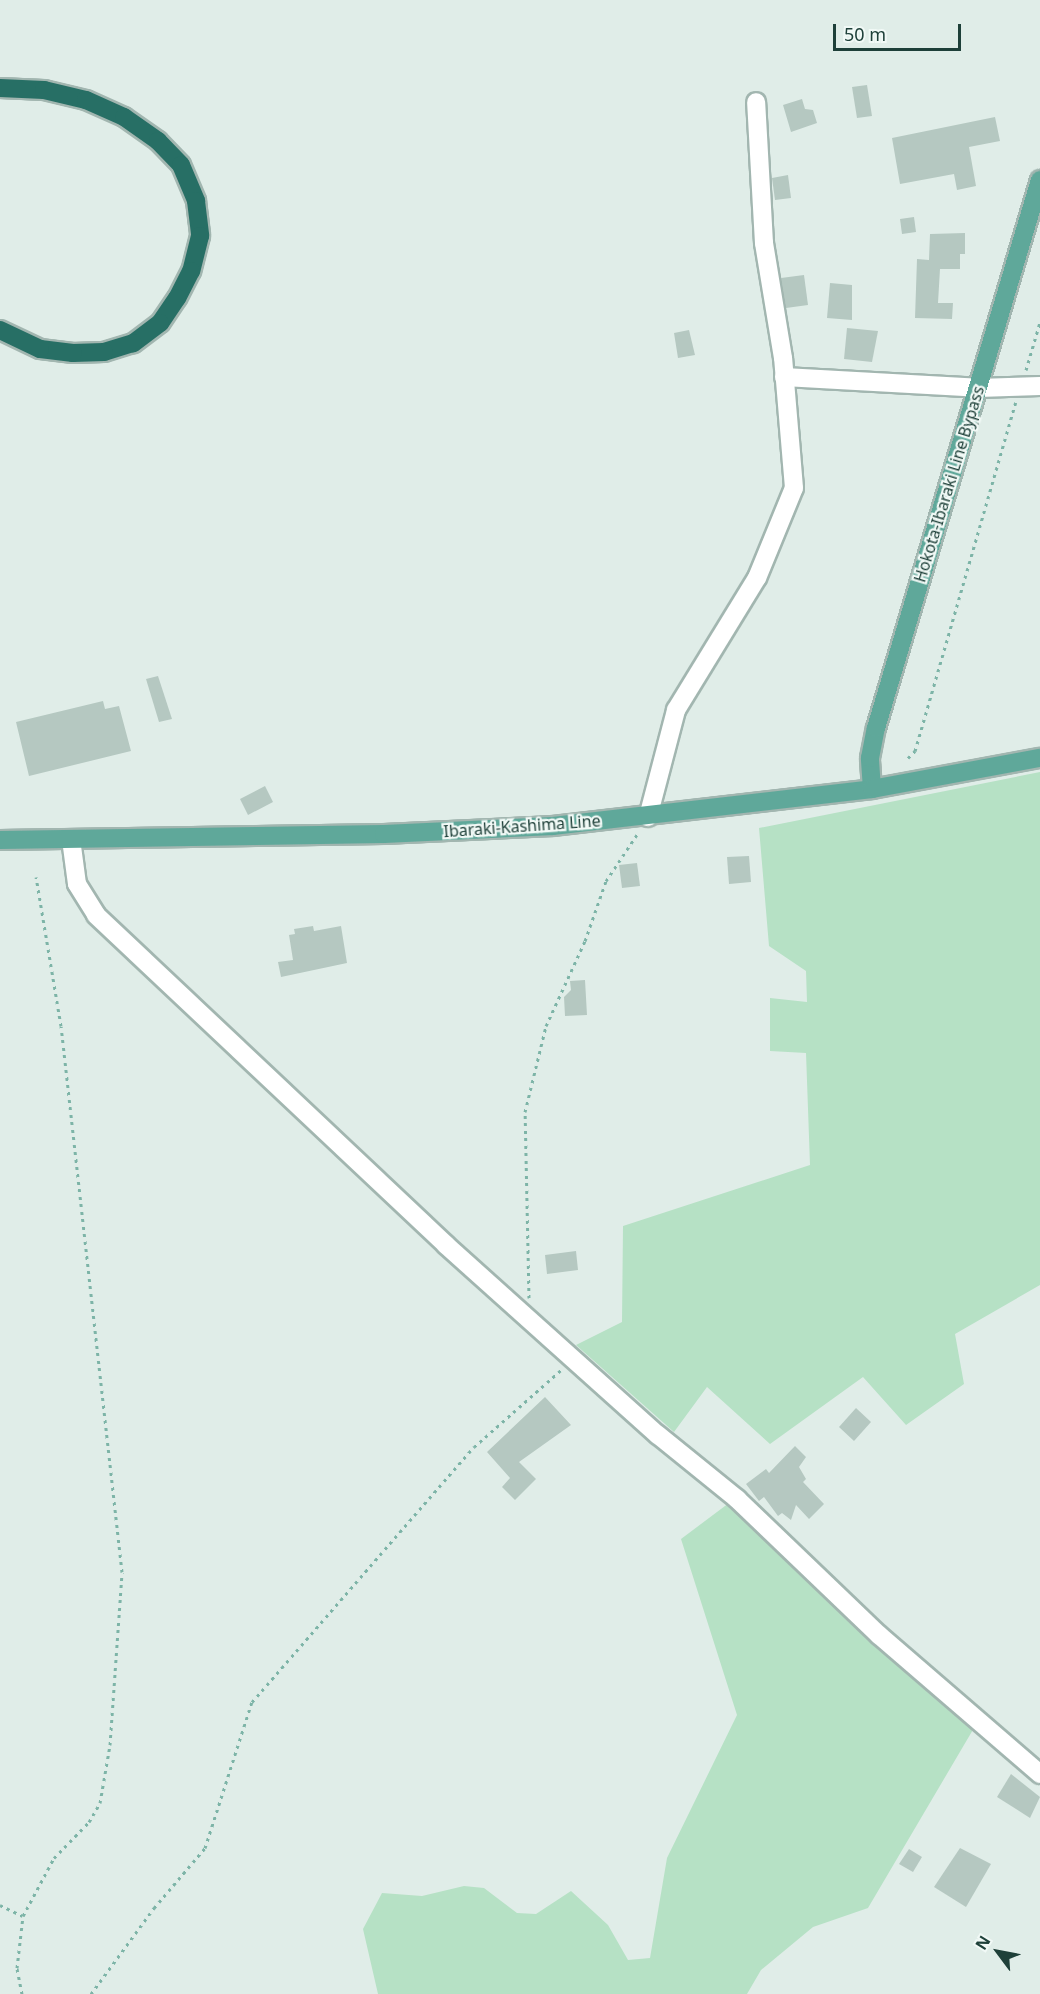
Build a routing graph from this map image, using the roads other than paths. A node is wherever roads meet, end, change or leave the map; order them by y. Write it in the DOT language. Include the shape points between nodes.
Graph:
graph roads {
  1 [pos="0,88"];
  2 [pos="756,102"];
  3 [pos="1040,180"];
  4 [pos="0,330"];
  5 [pos="784,377"];
  6 [pos="1040,386"];
  7 [pos="978,388"];
  8 [pos="1040,758"];
  9 [pos="872,789"];
  10 [pos="648,817"];
  11 [pos="71,839"];
  12 [pos="0,840"];
  13 [pos="1040,1774"];
  1 -- 4 [label="highway" via="44,90 86,100 124,117 158,141 181,165 196,201 200,236 191,271 177,298 160,323 133,344 104,352 73,353 40,349"];
  2 -- 5 [label="street" via="764,243"];
  3 -- 7 [label="main road, Hokota-Ibaraki Line Bypass"];
  5 -- 7 [label="street"];
  5 -- 10 [label="street" via="794,488 757,578 676,710"];
  6 -- 7 [label="street"];
  7 -- 9 [label="main road, Hokota-Ibaraki Line Bypass" via="876,728 870,758"];
  8 -- 9 [label="main road, Ibaraki-Kashima Line"];
  9 -- 10 [label="main road, Ibaraki-Kashima Line"];
  10 -- 11 [label="main road, Ibaraki-Kashima Line" via="448,831"];
  11 -- 12 [label="main road, Ibaraki-Kashima Line"];
  11 -- 13 [label="street" via="77,884 87,904 446,1245 657,1435 737,1499 879,1635"];
}
